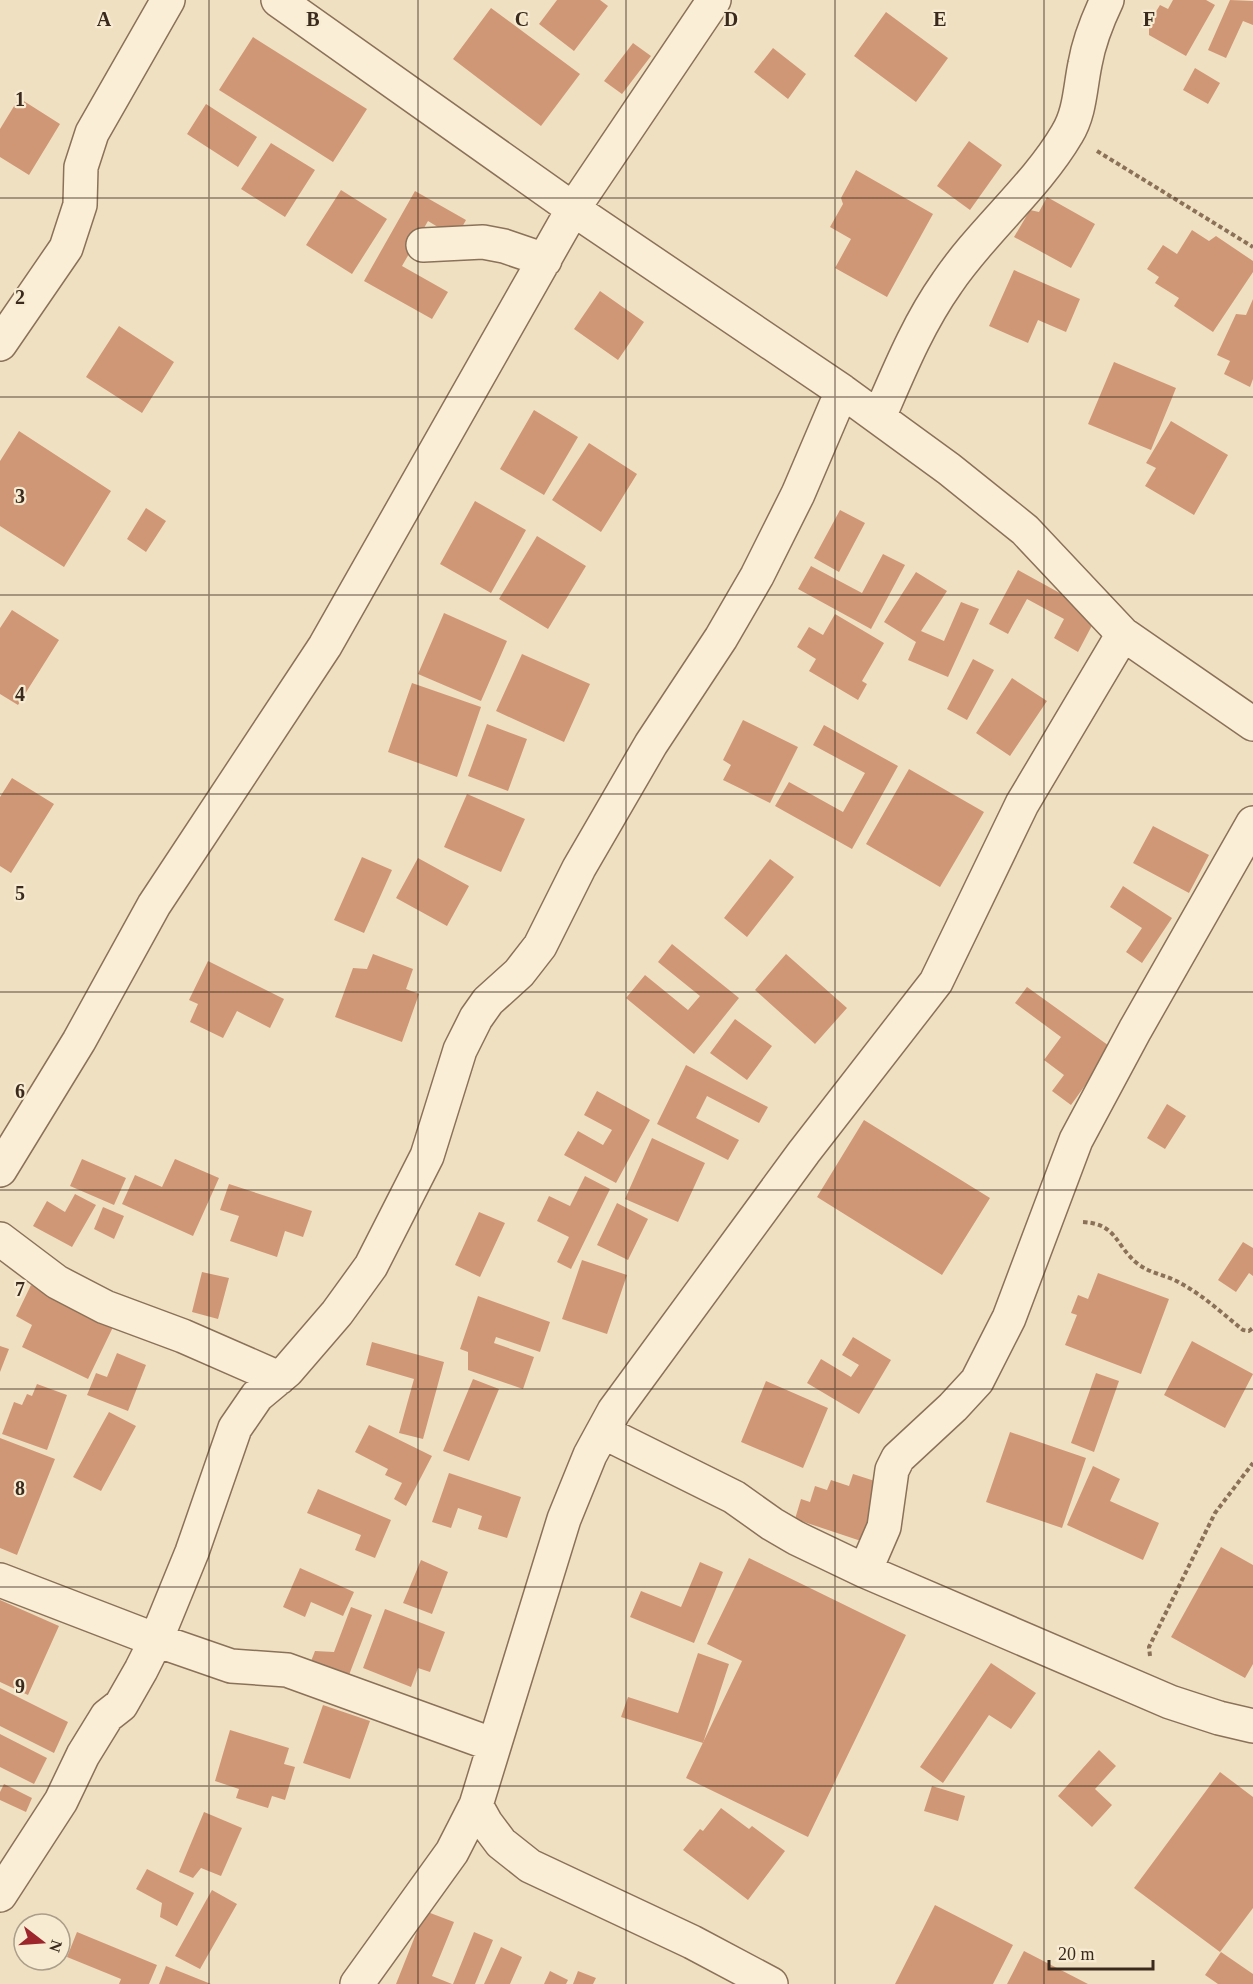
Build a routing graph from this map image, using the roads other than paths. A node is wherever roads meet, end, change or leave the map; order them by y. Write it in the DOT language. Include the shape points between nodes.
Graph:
graph roads {
  1 [pos="168,0"];
  2 [pos="278,0"];
  3 [pos="714,0"];
  4 [pos="1107,0"];
  5 [pos="573,209"];
  6 [pos="423,245"];
  7 [pos="545,260"];
  8 [pos="0,344"];
  9 [pos="842,391"];
  10 [pos="879,417"];
  11 [pos="1123,634"];
  12 [pos="1253,724"];
  13 [pos="1253,823"];
  14 [pos="0,1170"];
  15 [pos="0,1239"];
  16 [pos="279,1378"];
  17 [pos="603,1432"];
  18 [pos="865,1571"];
  19 [pos="0,1580"];
  20 [pos="156,1640"];
  21 [pos="1253,1726"];
  22 [pos="494,1746"];
  23 [pos="476,1805"];
  24 [pos="0,1894"];
  25 [pos="357,1984"];
  26 [pos="771,1984"];
  1 -- 8 [label="street" via="92,133 81,167 80,205 66,248"];
  2 -- 5 [label="street"];
  3 -- 5 [label="street"];
  4 -- 10 [label="street" via="1093,31 1079,106 1068,134 947,282 919,329"];
  5 -- 7 [label="street"];
  5 -- 9 [label="street"];
  6 -- 7 [label="street" via="483,242"];
  7 -- 14 [label="street" via="325,646 154,905 80,1041"];
  9 -- 10 [label="street"];
  9 -- 16 [label="street" via="798,494 721,638 651,744 579,868 540,946 476,1018 460,1050 427,1156 371,1266 337,1313"];
  10 -- 11 [label="street" via="1025,530"];
  11 -- 12 [label="street"];
  11 -- 17 [label="street" via="1022,804 936,982 682,1316"];
  13 -- 18 [label="street" via="1076,1140 1009,1318 977,1381 898,1458 892,1470 884,1527"];
  15 -- 16 [label="street" via="57,1282 105,1307"];
  16 -- 20 [label="street" via="257,1396 235,1428 192,1552"];
  17 -- 18 [label="street" via="734,1497 796,1538"];
  17 -- 22 [label="street" via="564,1519"];
  18 -- 21 [label="street" via="1152,1695"];
  19 -- 20 [label="street"];
  20 -- 22 [label="street" via="231,1666 296,1673"];
  20 -- 24 [label="street" via="121,1705 107,1716 61,1801"];
  22 -- 23 [label="street"];
  23 -- 25 [label="street" via="452,1852"];
  23 -- 26 [label="street" via="501,1843 530,1866"];
}
